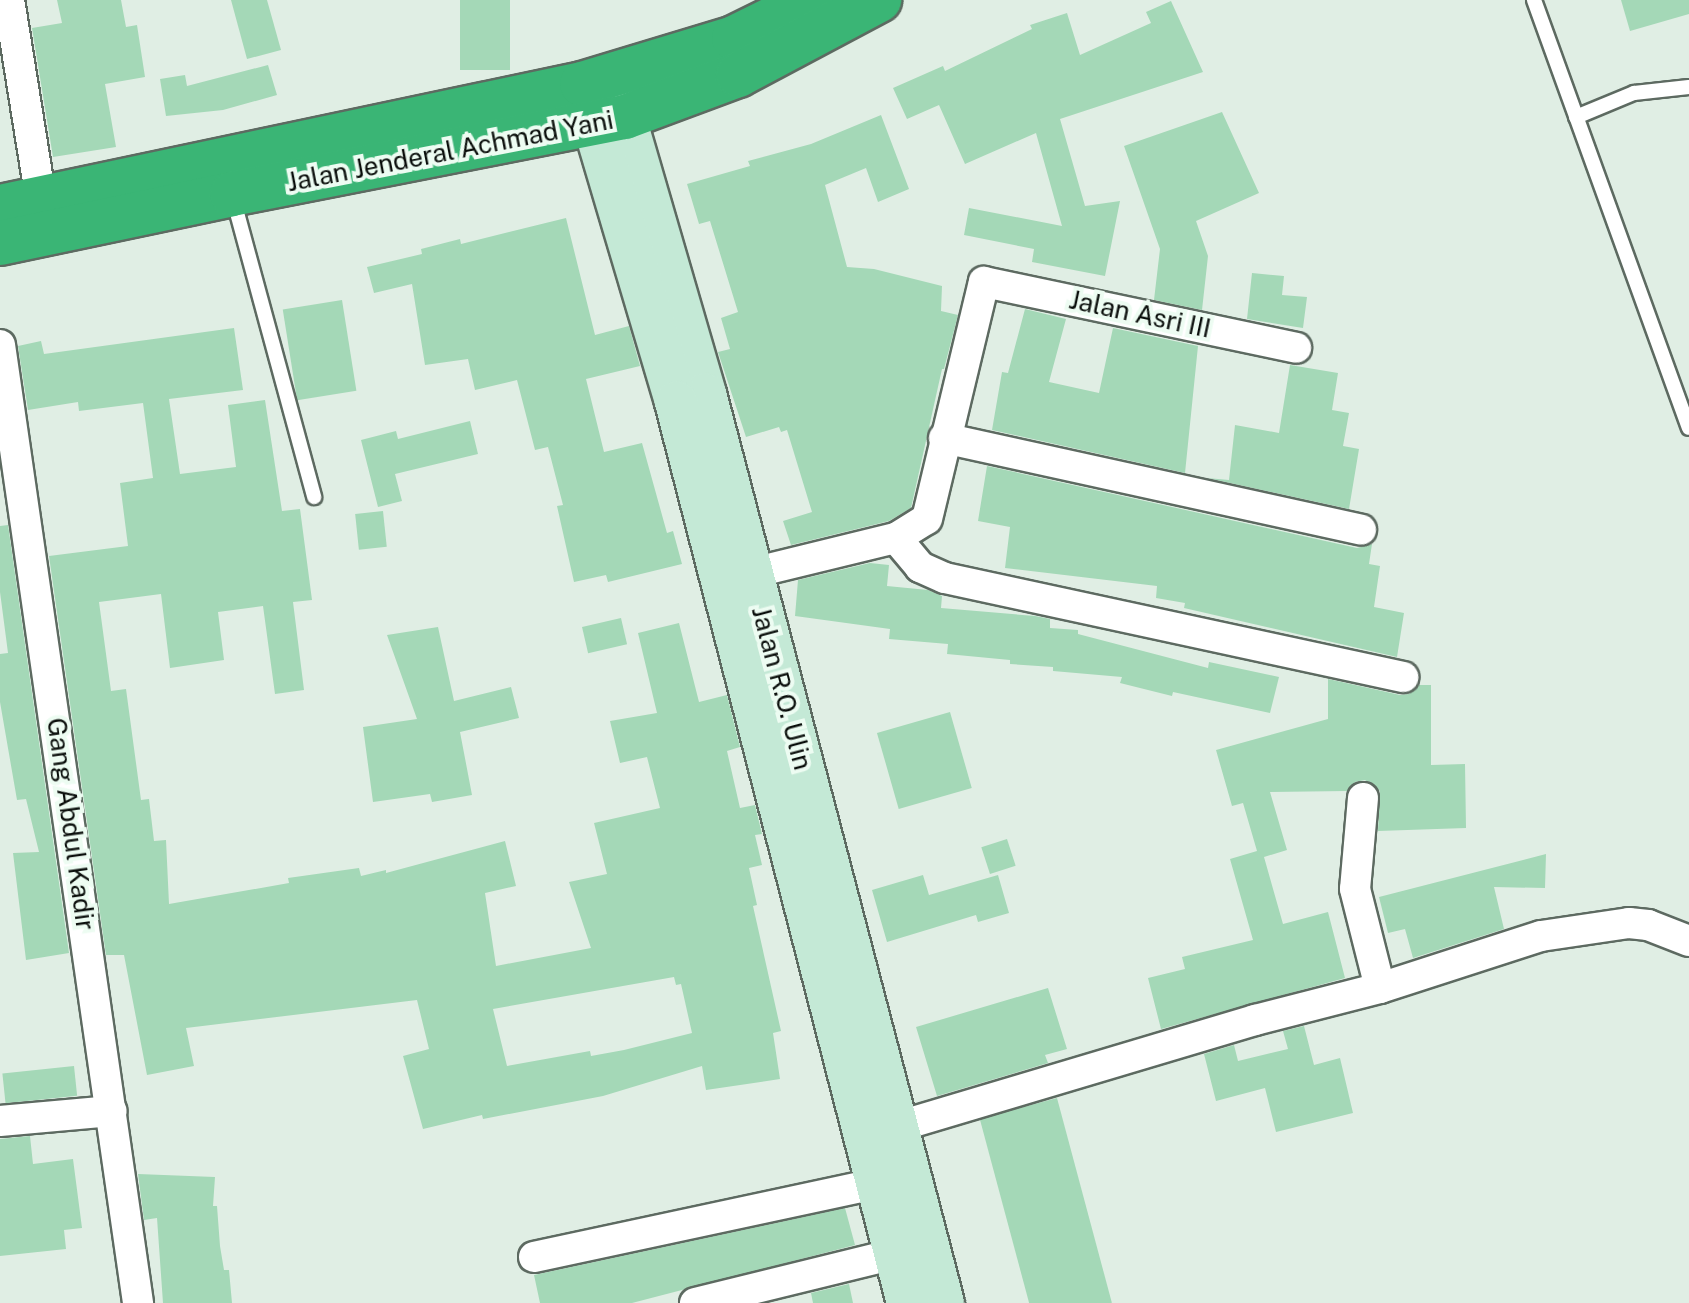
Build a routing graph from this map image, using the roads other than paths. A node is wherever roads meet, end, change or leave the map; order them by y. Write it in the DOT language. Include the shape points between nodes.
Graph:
graph roads {
  1 [pos="9,0"];
  2 [pos="811,0"];
  3 [pos="879,0"];
  4 [pos="1534,0"];
  5 [pos="597,80"];
  6 [pos="1689,87"];
  7 [pos="1576,117"];
  8 [pos="610,121"];
  9 [pos="232,194"];
  10 [pos="21,203"];
  11 [pos="0,243"];
  12 [pos="0,345"];
  13 [pos="1296,348"];
  14 [pos="690,398"];
  15 [pos="1689,428"];
  16 [pos="944,438"];
  17 [pos="314,497"];
  18 [pos="1361,530"];
  19 [pos="896,538"];
  20 [pos="752,573"];
  21 [pos="1403,677"];
  22 [pos="1363,798"];
  23 [pos="1689,941"];
  24 [pos="1380,988"];
  25 [pos="112,1111"];
  26 [pos="0,1121"];
  27 [pos="896,1127"];
  28 [pos="878,1183"];
  29 [pos="895,1254"];
  30 [pos="534,1257"];
  31 [pos="138,1303"];
  32 [pos="695,1303"];
  33 [pos="908,1303"];
  34 [pos="943,1303"];
  1 -- 10 [label="street"];
  2 -- 5 [label="highway, Jalan Jenderal Achmad Yani" via="734,38"];
  3 -- 8 [label="highway, Jalan Jenderal Achmad Yani" via="738,75"];
  4 -- 7 [label="lane"];
  5 -- 8 [label="main road, Jalan R.O. Ulin"];
  5 -- 10 [label="highway, Jalan Jenderal Achmad Yani"];
  6 -- 7 [label="lane" via="1634,93"];
  7 -- 15 [label="lane"];
  8 -- 9 [label="highway, Jalan Jenderal Achmad Yani"];
  8 -- 14 [label="main road, Jalan R.O. Ulin"];
  9 -- 11 [label="highway, Jalan Jenderal Achmad Yani"];
  9 -- 17 [label="lane"];
  12 -- 25 [label="street, Gang Abdul Kadir"];
  13 -- 16 [label="street, Jalan Asri III" via="984,282"];
  14 -- 20 [label="main road, Jalan R.O. Ulin"];
  14 -- 28 [label="main road, Jalan R.O. Ulin"];
  16 -- 18 [label="street"];
  16 -- 19 [label="street" via="927,519"];
  19 -- 20 [label="street"];
  19 -- 21 [label="street" via="920,567 945,578"];
  20 -- 27 [label="main road, Jalan R.O. Ulin"];
  22 -- 24 [label="street" via="1355,889"];
  23 -- 24 [label="street" via="1629,923 1569,931"];
  24 -- 27 [label="street"];
  25 -- 26 [label="street"];
  25 -- 31 [label="street, Gang Abdul Kadir"];
  27 -- 34 [label="main road, Jalan R.O. Ulin"];
  28 -- 29 [label="main road, Jalan R.O. Ulin"];
  28 -- 30 [label="street"];
  29 -- 32 [label="street"];
  29 -- 33 [label="main road, Jalan R.O. Ulin"];
}
